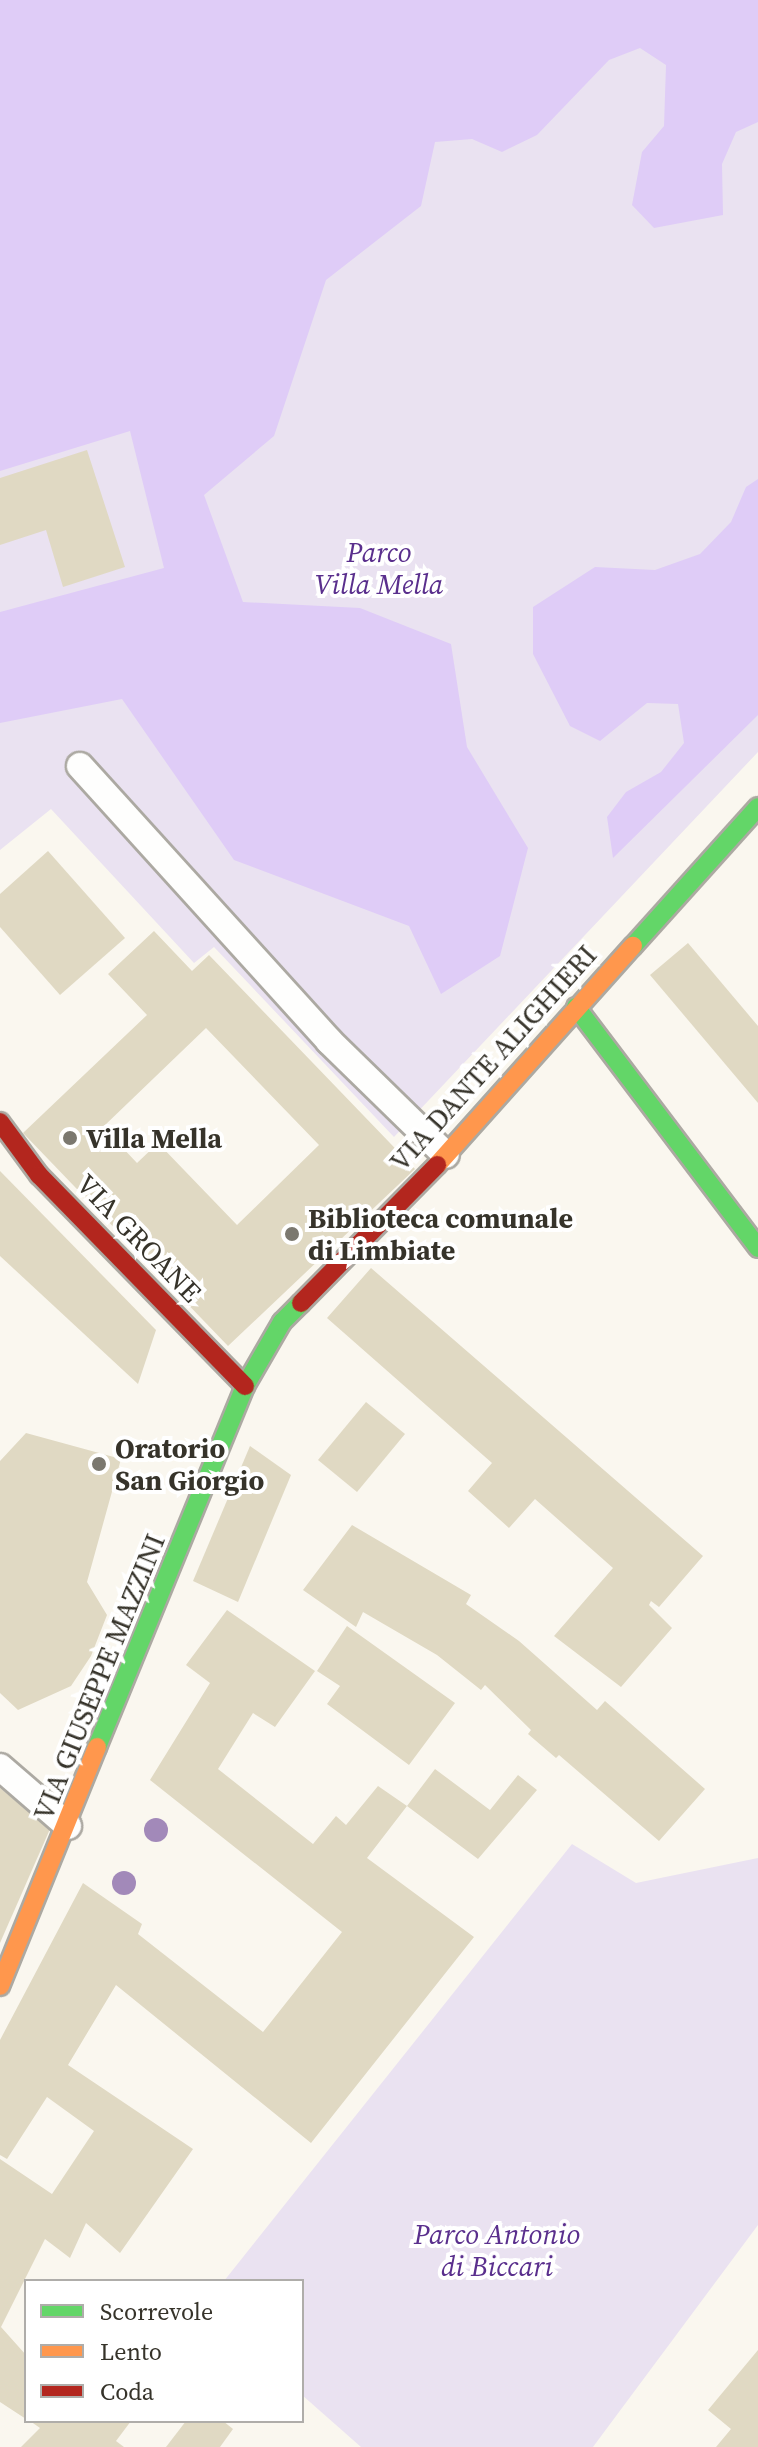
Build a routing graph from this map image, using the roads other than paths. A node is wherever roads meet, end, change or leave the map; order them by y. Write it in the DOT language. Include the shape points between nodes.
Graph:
graph roads {
  1 [pos="80,766"];
  2 [pos="758,807"];
  3 [pos="576,1007"];
  4 [pos="0,1122"];
  5 [pos="446,1155"];
  6 [pos="757,1247"];
  7 [pos="245,1386"];
  8 [pos="0,1767"];
  9 [pos="68,1826"];
  10 [pos="0,1986"];
  1 -- 5 [label="lane" via="329,1041"];
  2 -- 3 [label="street, VIA DANTE ALIGHIERI"];
  3 -- 5 [label="street, VIA DANTE ALIGHIERI"];
  3 -- 6 [label="street"];
  4 -- 7 [label="street, VIA GROANE" via="39,1175"];
  5 -- 7 [label="street, VIA DANTE ALIGHIERI" via="282,1322"];
  7 -- 9 [label="street, VIA GIUSEPPE MAZZINI"];
  8 -- 9 [label="lane"];
  9 -- 10 [label="street, VIA GIUSEPPE MAZZINI"];
}
